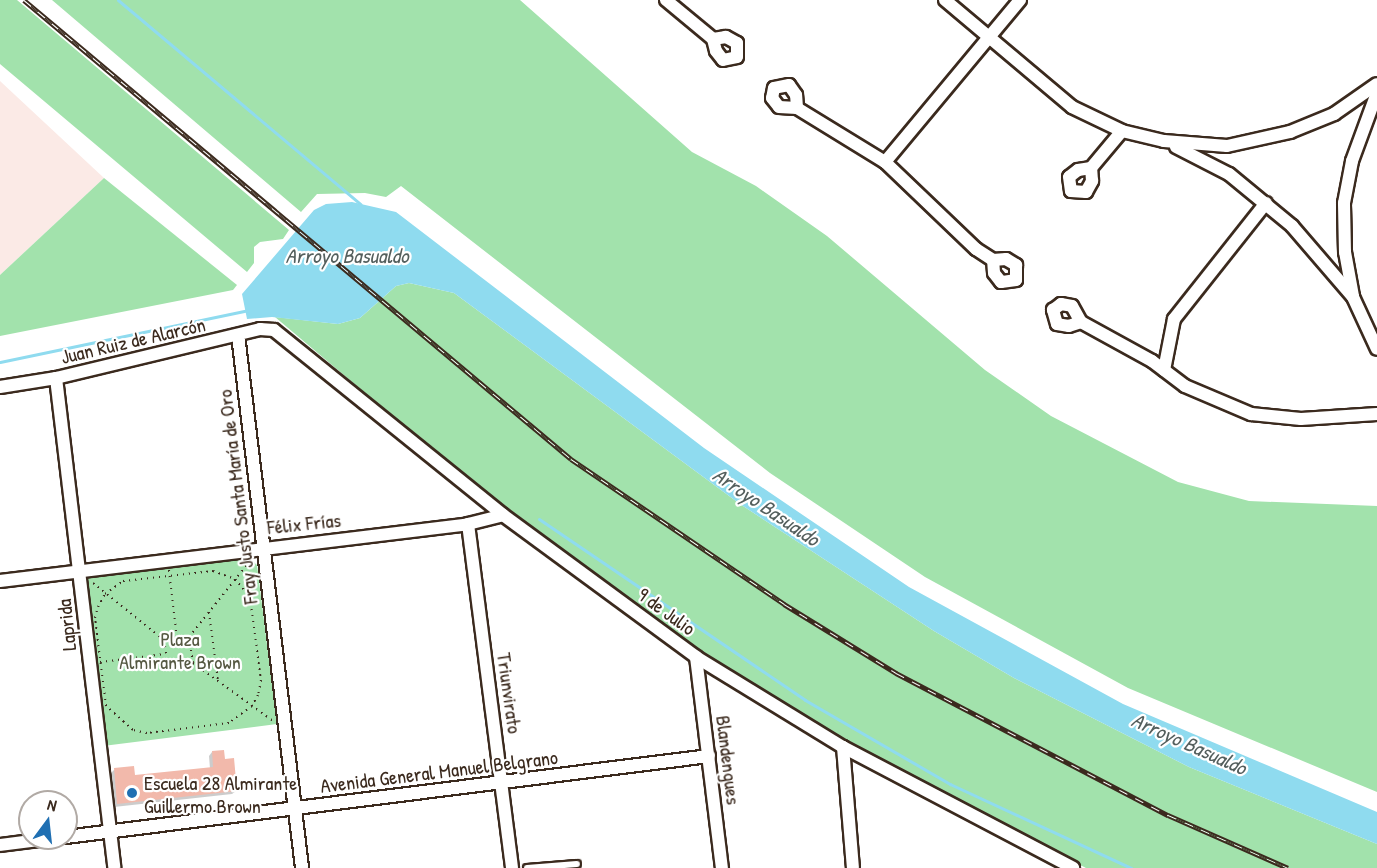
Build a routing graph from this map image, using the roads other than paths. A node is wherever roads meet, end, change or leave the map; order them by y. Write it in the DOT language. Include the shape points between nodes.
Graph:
graph roads {
  1 [pos="666,0"];
  2 [pos="945,0"];
  3 [pos="1020,0"];
  4 [pos="990,38"];
  5 [pos="713,39"];
  6 [pos="1377,84"];
  7 [pos="1377,93"];
  8 [pos="1348,105"];
  9 [pos="797,108"];
  10 [pos="1364,120"];
  11 [pos="1122,130"];
  12 [pos="1164,141"];
  13 [pos="1227,146"];
  14 [pos="885,162"];
  15 [pos="1091,168"];
  16 [pos="1221,169"];
  17 [pos="1266,203"];
  18 [pos="1345,252"];
  19 [pos="1320,256"];
  20 [pos="993,260"];
  21 [pos="1353,297"];
  22 [pos="1081,322"];
  23 [pos="274,330"];
  24 [pos="238,335"];
  25 [pos="1377,349"];
  26 [pos="1164,370"];
  27 [pos="56,378"];
  28 [pos="0,387"];
  29 [pos="1377,405"];
  30 [pos="1377,414"];
  31 [pos="1364,415"];
  32 [pos="503,515"];
  33 [pos="468,524"];
  34 [pos="262,547"];
  35 [pos="80,571"];
  36 [pos="0,581"];
  37 [pos="696,657"];
  38 [pos="843,747"];
  39 [pos="709,756"];
  40 [pos="503,784"];
  41 [pos="295,808"];
  42 [pos="110,831"];
  43 [pos="78,835"];
  44 [pos="18,843"];
  45 [pos="0,845"];
  46 [pos="577,864"];
  47 [pos="114,868"];
  48 [pos="302,868"];
  49 [pos="513,868"];
  50 [pos="526,868"];
  51 [pos="722,868"];
  52 [pos="853,868"];
  53 [pos="1074,868"];
  1 -- 5 [label="street"];
  2 -- 4 [label="street"];
  3 -- 4 [label="street"];
  4 -- 11 [label="street" via="1072,106"];
  4 -- 14 [label="street"];
  6 -- 8 [label="street"];
  7 -- 10 [label="street"];
  8 -- 10 [label="street"];
  8 -- 13 [label="street" via="1290,132"];
  9 -- 14 [label="street"];
  10 -- 18 [label="street" via="1346,193"];
  11 -- 12 [label="street"];
  11 -- 15 [label="street"];
  12 -- 13 [label="street"];
  12 -- 16 [label="street"];
  13 -- 16 [label="street" via="1221,155"];
  14 -- 20 [label="street" via="961,236"];
  16 -- 17 [label="street"];
  17 -- 19 [label="street"];
  17 -- 26 [label="street" via="1174,319"];
  18 -- 19 [label="street" via="1334,257"];
  18 -- 21 [label="street"];
  19 -- 21 [label="street"];
  21 -- 25 [label="street"];
  22 -- 26 [label="street"];
  23 -- 24 [label="street, Juan Ruiz de Alarcón" via="260,328"];
  23 -- 32 [label="street, 9 de Julio"];
  24 -- 27 [label="street, Juan Ruiz de Alarcón"];
  24 -- 34 [label="street, Fray Justo Santa María de Oro"];
  26 -- 31 [label="street" via="1207,397 1251,414 1301,420"];
  27 -- 28 [label="street, Juan Ruiz de Alarcón"];
  27 -- 35 [label="street, Laprida"];
  29 -- 31 [label="street"];
  30 -- 31 [label="street"];
  32 -- 33 [label="street, Félix Frías"];
  32 -- 37 [label="street, 9 de Julio"];
  33 -- 34 [label="street, Félix Frías"];
  33 -- 40 [label="street, Triunvirato"];
  34 -- 35 [label="street, Félix Frías"];
  34 -- 41 [label="street, Fray Justo Santa María de Oro"];
  35 -- 36 [label="street, Félix Frías"];
  35 -- 42 [label="street, Laprida" via="96,663"];
  37 -- 38 [label="street, 9 de Julio"];
  37 -- 39 [label="street, Blandengues"];
  38 -- 52 [label="street"];
  38 -- 53 [label="street, 9 de Julio"];
  39 -- 40 [label="street, Avenida General Manuel Belgrano"];
  39 -- 51 [label="street, Blandengues"];
  40 -- 41 [label="street, Avenida General Manuel Belgrano"];
  40 -- 49 [label="street, Triunvirato"];
  41 -- 42 [label="street, Avenida General Manuel Belgrano"];
  41 -- 48 [label="street, Fray Justo Santa María de Oro"];
  42 -- 43 [label="street, Avenida General Manuel Belgrano"];
  42 -- 47 [label="street, Laprida"];
  44 -- 45 [label="street"];
  46 -- 50 [label="lane"];
}
